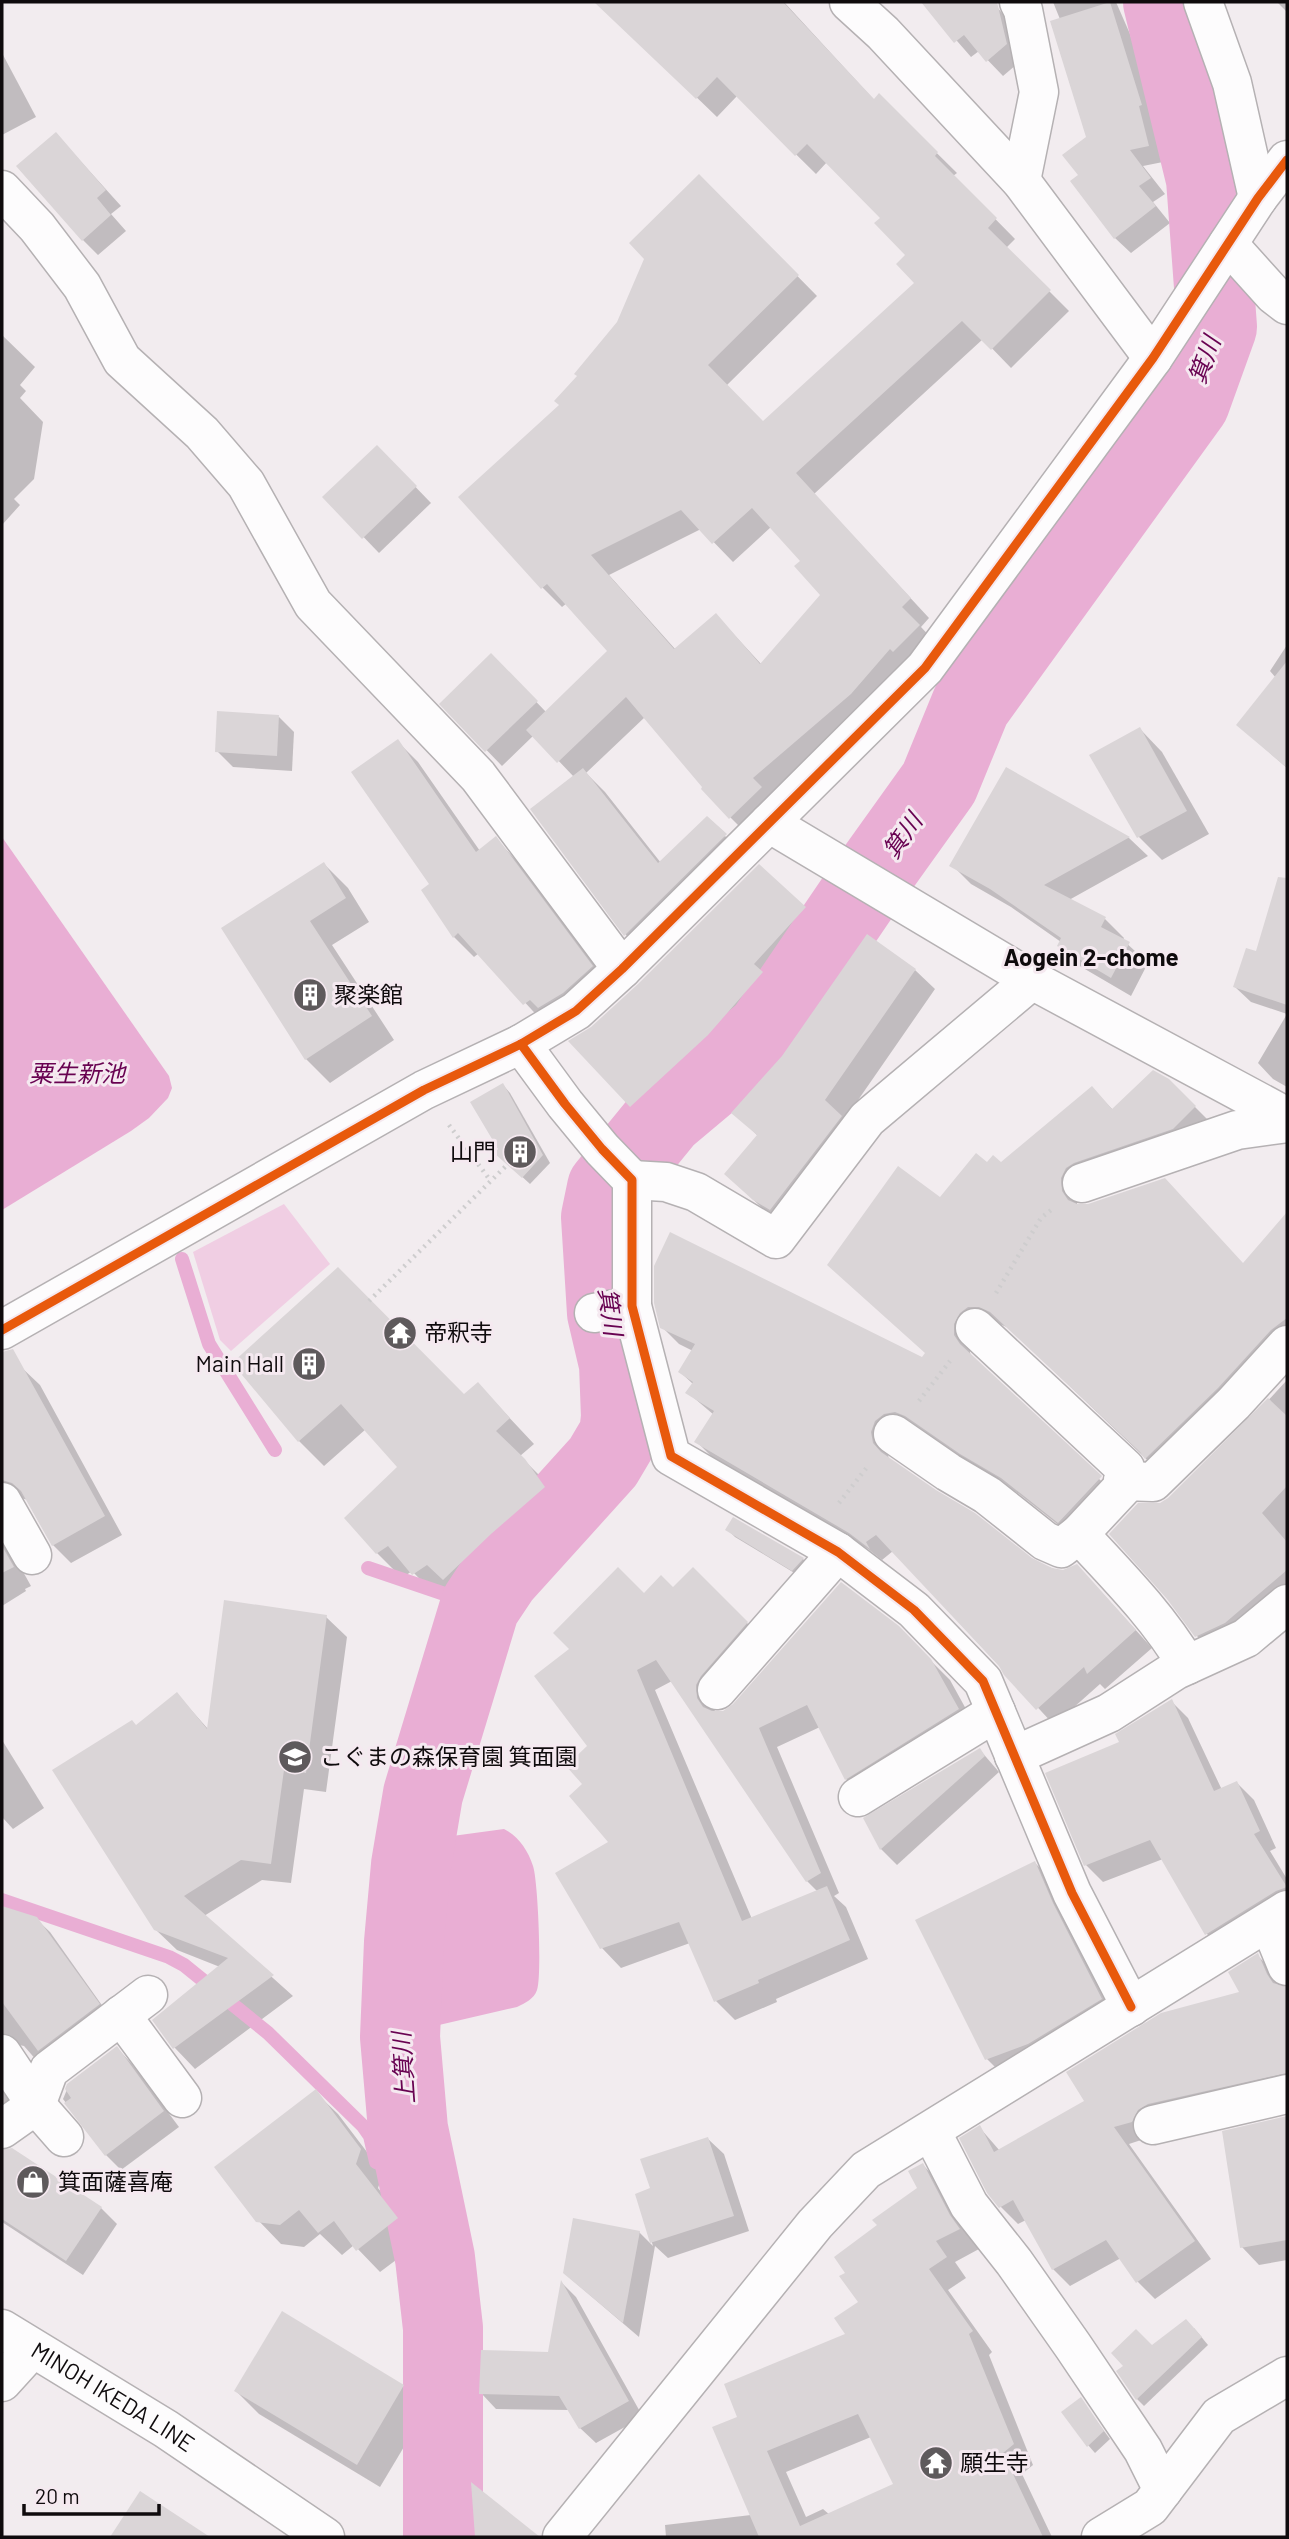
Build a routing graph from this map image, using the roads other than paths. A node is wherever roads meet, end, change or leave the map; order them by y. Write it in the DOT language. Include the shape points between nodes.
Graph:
graph roads {
  1 [pos="849,2"];
  2 [pos="1019,2"];
  3 [pos="1203,2"];
  4 [pos="1287,160"];
  5 [pos="1021,181"];
  6 [pos="2,190"];
  7 [pos="1258,198"];
  8 [pos="1224,249"];
  9 [pos="1287,305"];
  10 [pos="1153,358"];
  11 [pos="769,823"];
  12 [pos="622,969"];
  13 [pos="1032,980"];
  14 [pos="521,1044"];
  15 [pos="1287,1117"];
  16 [pos="1287,1123"];
  17 [pos="630,1179"];
  18 [pos="1082,1183"];
  19 [pos="632,1306"];
  20 [pos="594,1313"];
  21 [pos="975,1328"];
  22 [pos="2,1330"];
  23 [pos="1287,1345"];
  24 [pos="893,1434"];
  25 [pos="1123,1481"];
  26 [pos="2,1502"];
  27 [pos="1079,1534"];
  28 [pos="838,1552"];
  29 [pos="32,1555"];
  30 [pos="1287,1604"];
  31 [pos="1187,1665"];
  32 [pos="717,1690"];
  33 [pos="996,1712"];
  34 [pos="1014,1756"];
  35 [pos="858,1797"];
  36 [pos="1278,1916"];
  37 [pos="1287,1966"];
  38 [pos="1131,2007"];
  39 [pos="2,2054"];
  40 [pos="1287,2094"];
  41 [pos="182,2098"];
  42 [pos="36,2105"];
  43 [pos="1153,2125"];
  44 [pos="2,2129"];
  45 [pos="931,2131"];
  46 [pos="64,2137"];
  47 [pos="17,2339"];
  48 [pos="1287,2376"];
  49 [pos="2,2382"];
  50 [pos="1163,2490"];
  51 [pos="325,2537"];
  52 [pos="562,2537"];
  53 [pos="1101,2537"];
  1 -- 5 [label="street"];
  2 -- 5 [label="street" via="1039,92"];
  3 -- 7 [label="street" via="1232,83"];
  4 -- 7 [label="street"];
  5 -- 10 [label="street"];
  6 -- 12 [label="street" via="82,286 122,360 202,433 246,484 313,604 478,776"];
  7 -- 8 [label="street"];
  8 -- 9 [label="street"];
  8 -- 10 [label="street"];
  10 -- 11 [label="street" via="925,668"];
  11 -- 12 [label="street"];
  11 -- 13 [label="street"];
  12 -- 14 [label="street" via="576,1011"];
  13 -- 15 [label="street"];
  13 -- 17 [label="street" via="867,1119 776,1239 696,1192 666,1182"];
  14 -- 17 [label="street"];
  14 -- 22 [label="street" via="424,1090"];
  16 -- 18 [label="street" via="1237,1130"];
  17 -- 19 [label="street"];
  19 -- 20 [label="street"];
  19 -- 28 [label="street" via="671,1456"];
  21 -- 25 [label="street" via="1125,1468"];
  23 -- 25 [label="street" via="1153,1482"];
  24 -- 27 [label="street" via="987,1495 1045,1541 1061,1548"];
  25 -- 27 [label="street" via="1122,1488"];
  26 -- 29 [label="street"];
  27 -- 31 [label="street" via="1169,1635"];
  28 -- 32 [label="street"];
  28 -- 33 [label="street" via="914,1610 983,1682"];
  30 -- 31 [label="street" via="1246,1638"];
  31 -- 34 [label="street" via="1110,1713"];
  33 -- 34 [label="street"];
  33 -- 35 [label="street"];
  34 -- 38 [label="street" via="1072,1894"];
  36 -- 37 [label="street"];
  36 -- 38 [label="street"];
  38 -- 45 [label="street"];
  39 -- 42 [label="street"];
  40 -- 43 [label="street"];
  41 -- 42 [label="street" via="135,2005 49,2070"];
  42 -- 44 [label="street"];
  42 -- 46 [label="street"];
  45 -- 50 [label="street" via="969,2205 1073,2346 1143,2450"];
  45 -- 52 [label="street" via="866,2170 815,2224"];
  47 -- 49 [label="street"];
  47 -- 51 [label="street, MINOH IKEDA LINE" via="166,2429"];
  48 -- 50 [label="street" via="1219,2417"];
  50 -- 53 [label="street" via="1150,2507"];
}
